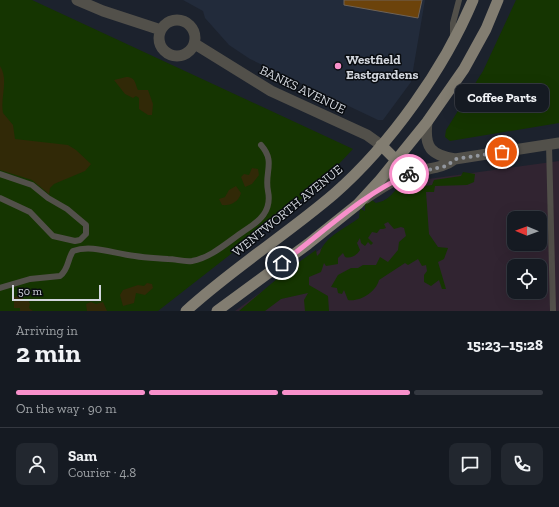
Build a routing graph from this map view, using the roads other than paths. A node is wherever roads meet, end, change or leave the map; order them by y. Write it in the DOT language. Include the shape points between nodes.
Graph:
graph roads {
  1 [pos="77,0"];
  2 [pos="459,0"];
  3 [pos="472,0"];
  4 [pos="498,0"];
  5 [pos="161,30"];
  6 [pos="453,38"];
  7 [pos="195,44"];
  8 [pos="427,122"];
  9 [pos="554,144"];
  10 [pos="261,145"];
  11 [pos="381,145"];
  12 [pos="456,159"];
  13 [pos="397,161"];
  14 [pos="0,174"];
  15 [pos="0,198"];
  16 [pos="358,204"];
  17 [pos="0,288"];
  18 [pos="186,311"];
  19 [pos="217,311"];
  20 [pos="552,311"];
  1 -- 5 [label="street"];
  2 -- 6 [label="lane" via="452,23"];
  3 -- 6 [label="main road, WENTWORTH AVENUE"];
  4 -- 8 [label="main road" via="472,56"];
  5 -- 7 [label="street" via="168,21 182,20 194,29"];
  5 -- 7 [label="street" via="161,46 173,56 184,55"];
  6 -- 11 [label="main road, WENTWORTH AVENUE" via="425,87"];
  7 -- 11 [label="street, BANKS AVENUE" via="271,91 371,137"];
  8 -- 12 [label="street" via="427,143 434,153 440,157"];
  8 -- 13 [label="main road"];
  9 -- 12 [label="street"];
  9 -- 20 [label="lane"];
  10 -- 17 [label="lane" via="270,163 266,182 269,199 266,211 258,222 207,255 192,261 184,261 85,248 72,251 67,268 60,276 30,279"];
  11 -- 13 [label="main road, BANKS AVENUE"];
  11 -- 18 [label="main road, WENTWORTH AVENUE" via="334,193 279,238 217,283"];
  12 -- 16 [label="street" via="446,166 412,173 396,180"];
  13 -- 16 [label="main road"];
  14 -- 15 [label="lane" via="30,184 67,209 86,225 86,234 75,241 53,236 30,212"];
  16 -- 19 [label="main road"];
}
